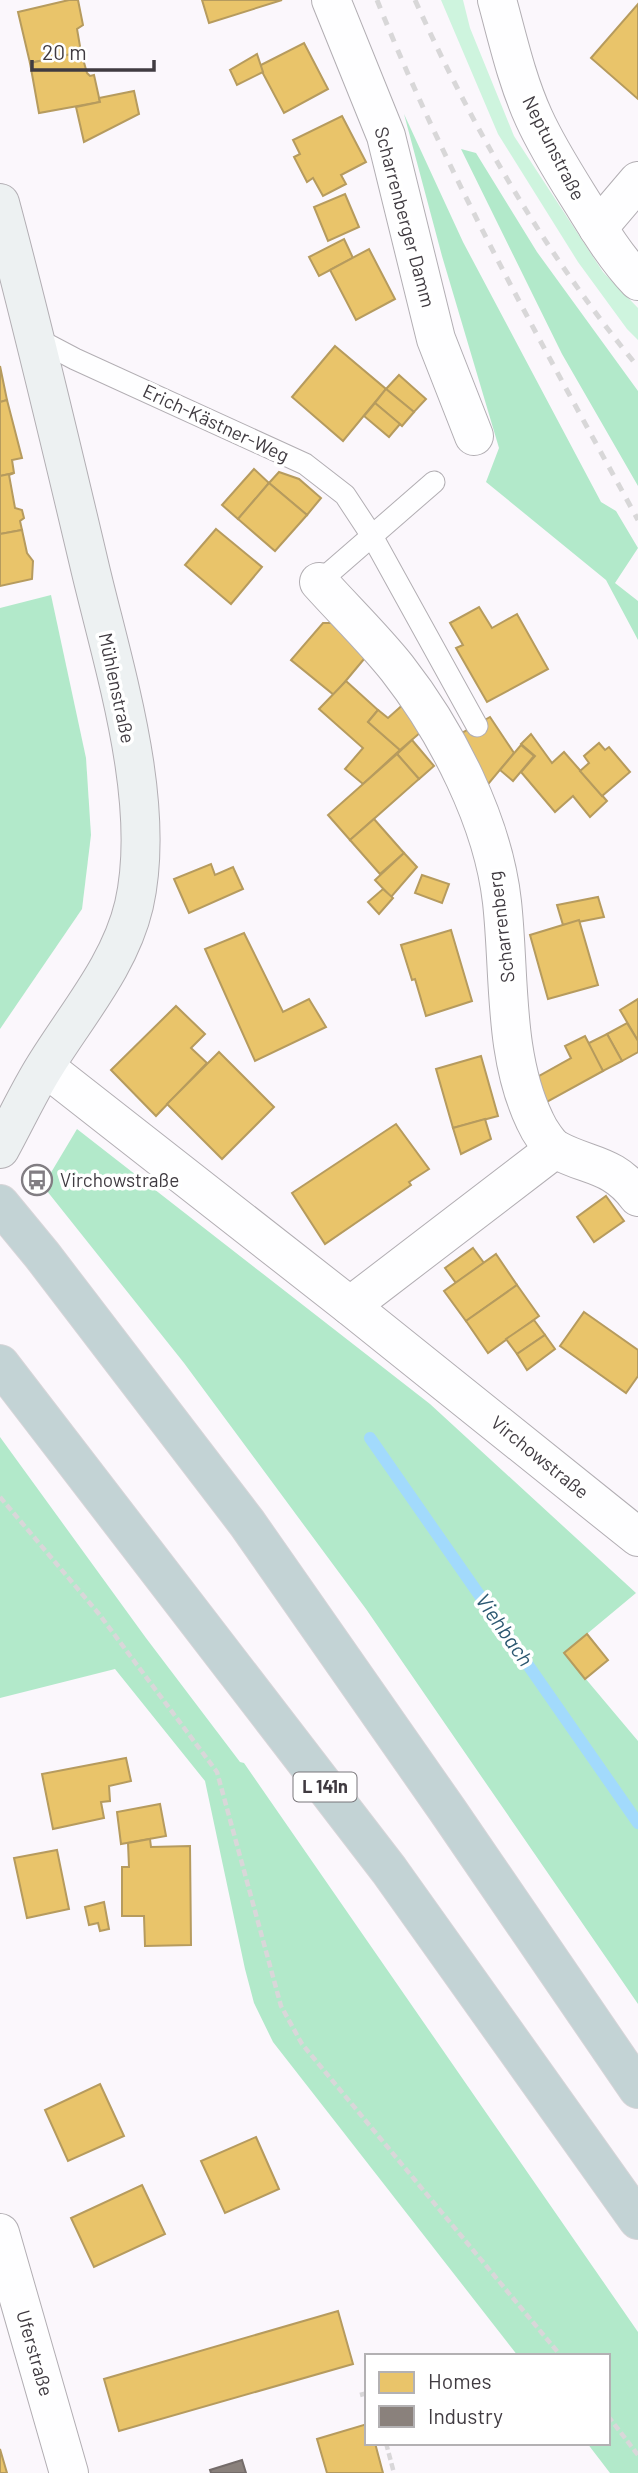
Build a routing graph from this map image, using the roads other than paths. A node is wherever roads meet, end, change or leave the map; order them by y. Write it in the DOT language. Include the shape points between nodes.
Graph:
graph roads {
  1 [pos="331,0"];
  2 [pos="497,0"];
  3 [pos="638,181"];
  4 [pos="0,203"];
  5 [pos="598,228"];
  6 [pos="638,281"];
  7 [pos="37,338"];
  8 [pos="474,436"];
  9 [pos="434,482"];
  10 [pos="372,536"];
  11 [pos="319,582"];
  12 [pos="477,726"];
  13 [pos="45,1067"];
  14 [pos="0,1149"];
  15 [pos="555,1150"];
  16 [pos="638,1197"];
  17 [pos="0,1204"];
  18 [pos="350,1306"];
  19 [pos="0,1364"];
  20 [pos="638,1537"];
  21 [pos="638,2089"];
  22 [pos="638,2220"];
  23 [pos="0,2233"];
  24 [pos="69,2473"];
  1 -- 8 [label="street, Scharrenberger Damm" via="386,136 436,339"];
  2 -- 5 [label="street, Neptunstraße" via="534,118"];
  3 -- 5 [label="street"];
  4 -- 7 [label="street, Mühlenstraße"];
  5 -- 6 [label="street, Neptunstraße"];
  7 -- 10 [label="lane, Erich-Kästner-Weg" via="305,464 345,495"];
  7 -- 13 [label="street, Mühlenstraße" via="126,725 141,842 134,906 123,937"];
  9 -- 10 [label="lane"];
  10 -- 11 [label="lane"];
  10 -- 12 [label="lane, Erich-Kästner-Weg"];
  11 -- 15 [label="street, Scharrenberg" via="419,698 476,803 502,900 510,1006 523,1092 536,1123"];
  13 -- 14 [label="street, Mühlenstraße"];
  13 -- 18 [label="street, Virchowstraße"];
  15 -- 16 [label="street" via="603,1167"];
  15 -- 18 [label="street"];
  17 -- 21 [label="highway" via="247,1523"];
  18 -- 20 [label="street, Virchowstraße"];
  19 -- 22 [label="highway, L 141n" via="389,1870"];
  23 -- 24 [label="street, Uferstraße"];
}
